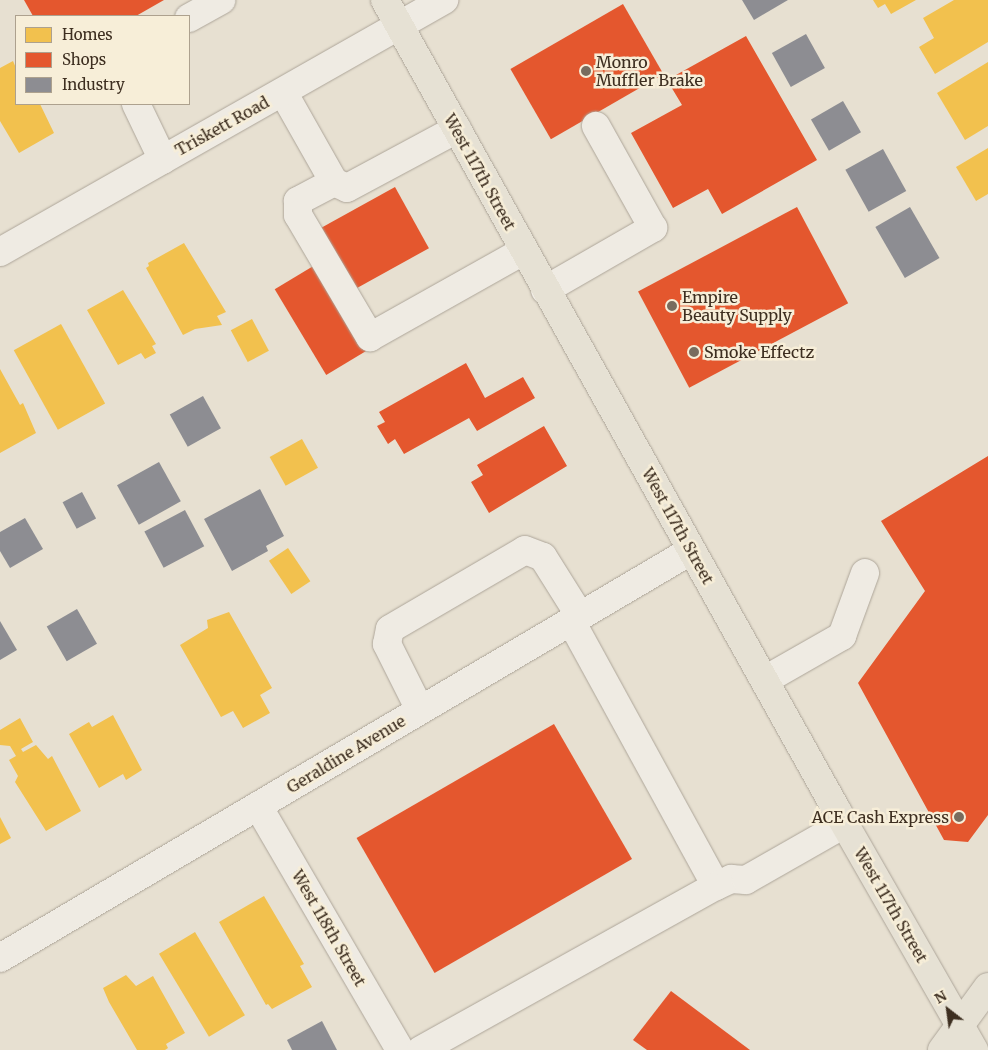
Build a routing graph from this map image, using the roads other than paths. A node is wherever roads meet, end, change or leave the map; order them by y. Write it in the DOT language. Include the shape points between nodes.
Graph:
graph roads {
  1 [pos="221,0"];
  2 [pos="385,0"];
  3 [pos="444,0"];
  4 [pos="190,17"];
  5 [pos="400,26"];
  6 [pos="283,92"];
  7 [pos="136,105"];
  8 [pos="596,126"];
  9 [pos="457,129"];
  10 [pos="163,160"];
  11 [pos="334,182"];
  12 [pos="523,251"];
  13 [pos="0,252"];
  14 [pos="545,290"];
  15 [pos="692,550"];
  16 [pos="865,573"];
  17 [pos="576,618"];
  18 [pos="765,680"];
  19 [pos="420,710"];
  20 [pos="258,806"];
  21 [pos="840,816"];
  22 [pos="724,883"];
  23 [pos="0,958"];
  24 [pos="988,986"];
  25 [pos="959,1025"];
  26 [pos="400,1050"];
  27 [pos="421,1050"];
  28 [pos="942,1050"];
  29 [pos="974,1050"];
  1 -- 4 [label="street"];
  2 -- 5 [label="main road, West 117th Street"];
  3 -- 5 [label="street, Triskett Road"];
  5 -- 6 [label="street, Triskett Road"];
  5 -- 9 [label="main road, West 117th Street"];
  6 -- 10 [label="street, Triskett Road"];
  6 -- 11 [label="street"];
  7 -- 10 [label="street"];
  8 -- 14 [label="street" via="653,228"];
  9 -- 11 [label="street" via="347,188"];
  9 -- 12 [label="main road, West 117th Street"];
  10 -- 13 [label="street, Triskett Road"];
  11 -- 12 [label="street" via="298,201 298,215 370,337"];
  12 -- 14 [label="main road, West 117th Street"];
  14 -- 15 [label="main road, West 117th Street"];
  15 -- 17 [label="street, Geraldine Avenue"];
  15 -- 18 [label="main road, West 117th Street"];
  16 -- 18 [label="street" via="842,636"];
  17 -- 19 [label="street, Geraldine Avenue"];
  17 -- 19 [label="street" via="543,557 525,550 398,624 390,629 387,644"];
  17 -- 22 [label="street"];
  18 -- 21 [label="main road, West 117th Street"];
  19 -- 20 [label="street, Geraldine Avenue"];
  20 -- 23 [label="street, Geraldine Avenue"];
  20 -- 26 [label="street, West 118th Street"];
  21 -- 22 [label="street" via="736,866"];
  21 -- 25 [label="main road, West 117th Street"];
  22 -- 27 [label="street"];
  24 -- 25 [label="main road"];
  25 -- 28 [label="main road"];
  25 -- 29 [label="main road, West 117th Street"];
}
